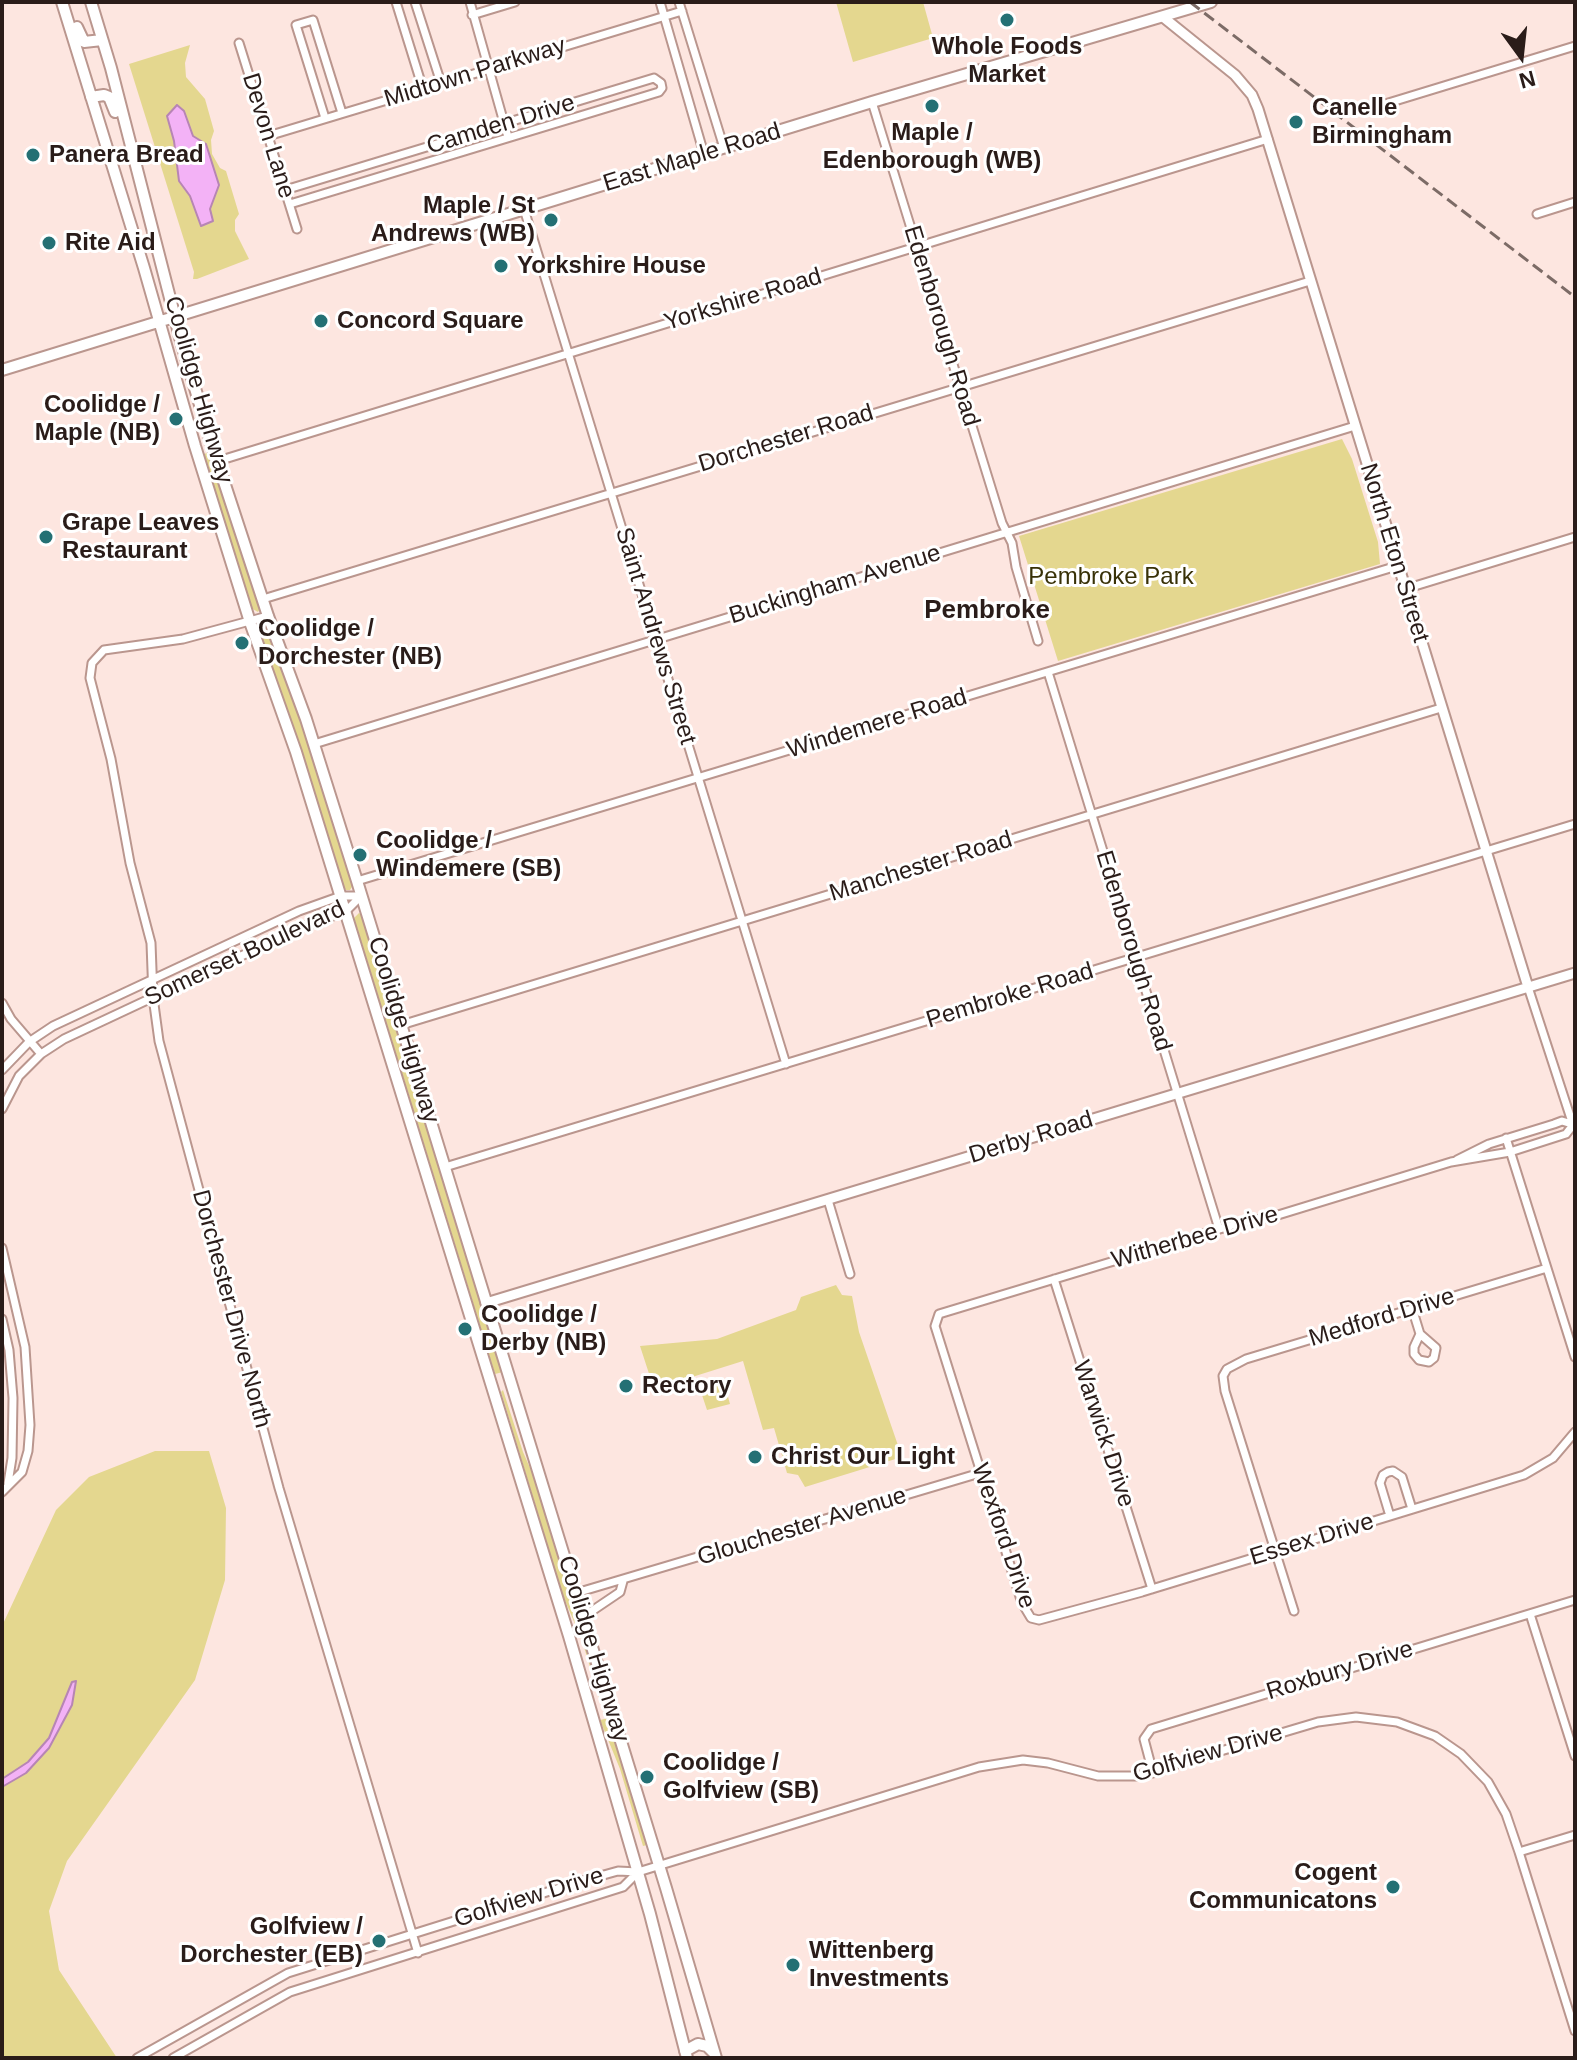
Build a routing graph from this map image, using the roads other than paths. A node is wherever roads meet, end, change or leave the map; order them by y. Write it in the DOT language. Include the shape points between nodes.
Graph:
graph roads {
  1 [pos="62,2"];
  2 [pos="69,2"];
  3 [pos="91,2"];
  4 [pos="396,2"];
  5 [pos="415,2"];
  6 [pos="470,2"];
  7 [pos="515,2"];
  8 [pos="660,2"];
  9 [pos="679,2"];
  10 [pos="1211,2"];
  11 [pos="682,11"];
  12 [pos="472,15"];
  13 [pos="665,16"];
  14 [pos="1163,17"];
  15 [pos="102,40"];
  16 [pos="239,43"];
  17 [pos="1575,46"];
  18 [pos="488,69"];
  19 [pos="441,83"];
  20 [pos="423,89"];
  21 [pos="91,97"];
  22 [pos="587,99"];
  23 [pos="872,102"];
  24 [pos="1385,104"];
  25 [pos="342,113"];
  26 [pos="591,113"];
  27 [pos="325,118"];
  28 [pos="504,124"];
  29 [pos="268,136"];
  30 [pos="508,137"];
  31 [pos="1268,139"];
  32 [pos="724,148"];
  33 [pos="415,151"];
  34 [pos="704,154"];
  35 [pos="420,164"];
  36 [pos="136,169"];
  37 [pos="285,190"];
  38 [pos="1575,202"];
  39 [pos="290,204"];
  40 [pos="524,209"];
  41 [pos="1537,214"];
  42 [pos="297,229"];
  43 [pos="917,247"];
  44 [pos="1310,281"];
  45 [pos="174,316"];
  46 [pos="158,322"];
  47 [pos="568,353"];
  48 [pos="2,370"];
  49 [pos="960,386"];
  50 [pos="1355,426"];
  51 [pos="211,442"];
  52 [pos="195,446"];
  53 [pos="218,461"];
  54 [pos="611,492"];
  55 [pos="1007,533"];
  56 [pos="1575,537"];
  57 [pos="1397,566"];
  58 [pos="1405,589"];
  59 [pos="263,599"];
  60 [pos="268,616"];
  61 [pos="250,622"];
  62 [pos="656,640"];
  63 [pos="1038,641"];
  64 [pos="1048,672"];
  65 [pos="1441,708"];
  66 [pos="314,744"];
  67 [pos="699,778"];
  68 [pos="1091,815"];
  69 [pos="1575,824"];
  70 [pos="1485,852"];
  71 [pos="357,881"];
  72 [pos="341,896"];
  73 [pos="361,896"];
  74 [pos="346,911"];
  75 [pos="742,921"];
  76 [pos="1135,958"];
  77 [pos="1575,973"];
  78 [pos="152,979"];
  79 [pos="1528,987"];
  80 [pos="153,997"];
  81 [pos="2,1003"];
  82 [pos="401,1025"];
  83 [pos="29,1042"];
  84 [pos="41,1054"];
  85 [pos="786,1064"];
  86 [pos="2,1070"];
  87 [pos="1177,1094"];
  88 [pos="2,1109"];
  89 [pos="1574,1125"];
  90 [pos="1506,1138"];
  91 [pos="1510,1152"];
  92 [pos="1451,1162"];
  93 [pos="445,1167"];
  94 [pos="828,1200"];
  95 [pos="1219,1229"];
  96 [pos="2,1248"];
  97 [pos="1547,1268"];
  98 [pos="850,1274"];
  99 [pos="1054,1279"];
  100 [pos="486,1303"];
  101 [pos="1412,1308"];
  102 [pos="939,1314"];
  103 [pos="2,1319"];
  104 [pos="1420,1334"];
  105 [pos="1575,1357"];
  106 [pos="493,1386"];
  107 [pos="513,1386"];
  108 [pos="1575,1433"];
  109 [pos="1572,1445"];
  110 [pos="980,1473"];
  111 [pos="8,1483"];
  112 [pos="2,1492"];
  113 [pos="1412,1509"];
  114 [pos="1390,1516"];
  115 [pos="1275,1551"];
  116 [pos="623,1581"];
  117 [pos="1152,1589"];
  118 [pos="576,1593"];
  119 [pos="1575,1600"];
  120 [pos="1294,1611"];
  121 [pos="1530,1614"];
  122 [pos="583,1617"];
  123 [pos="1035,1619"];
  124 [pos="589,1702"];
  125 [pos="610,1706"];
  126 [pos="1575,1756"];
  127 [pos="1153,1773"];
  128 [pos="1575,1835"];
  129 [pos="1519,1852"];
  130 [pos="659,1866"];
  131 [pos="638,1872"];
  132 [pos="413,1935"];
  133 [pos="418,1953"];
  134 [pos="1575,2031"];
  135 [pos="686,2055"];
  136 [pos="715,2056"];
  137 [pos="137,2058"];
  138 [pos="173,2058"];
  1 -- 21 [label="main road, Coolidge Highway"];
  2 -- 15 [label="main road" via="82,41"];
  3 -- 15 [label="main road, Coolidge Highway"];
  4 -- 20 [label="street"];
  5 -- 19 [label="street"];
  6 -- 12 [label="street"];
  7 -- 12 [label="street"];
  8 -- 13 [label="street"];
  9 -- 11 [label="street"];
  10 -- 14 [label="main road, East Maple Road"];
  11 -- 13 [label="street, Midtown Parkway"];
  11 -- 32 [label="street"];
  12 -- 18 [label="street"];
  13 -- 18 [label="street, Midtown Parkway"];
  13 -- 34 [label="street"];
  14 -- 23 [label="main road, East Maple Road"];
  14 -- 31 [label="street, North Eton Street" via="1245,85"];
  15 -- 36 [label="main road, Coolidge Highway"];
  16 -- 29 [label="street, Devon Lane"];
  17 -- 24 [label="street"];
  18 -- 19 [label="street, Midtown Parkway"];
  18 -- 28 [label="street"];
  19 -- 20 [label="street, Midtown Parkway"];
  20 -- 25 [label="street, Midtown Parkway"];
  21 -- 36 [label="main road" via="104,95 112,101 128,160"];
  21 -- 46 [label="main road, Coolidge Highway"];
  22 -- 26 [label="street, Camden Drive"];
  22 -- 26 [label="street, Camden Drive" via="654,78 661,83 659,92"];
  22 -- 28 [label="street, Camden Drive"];
  23 -- 32 [label="main road, East Maple Road"];
  23 -- 43 [label="street, Edenborough Road"];
  25 -- 27 [label="street, Midtown Parkway"];
  25 -- 27 [label="street" via="313,20 296,25"];
  26 -- 30 [label="street, Camden Drive"];
  27 -- 29 [label="street, Midtown Parkway"];
  28 -- 30 [label="street"];
  28 -- 33 [label="street, Camden Drive"];
  29 -- 37 [label="street, Devon Lane"];
  30 -- 35 [label="street, Camden Drive"];
  31 -- 43 [label="street, Yorkshire Road"];
  31 -- 44 [label="street, North Eton Street"];
  32 -- 34 [label="main road, East Maple Road"];
  33 -- 35 [label="street, Camden Drive"];
  33 -- 37 [label="street, Camden Drive"];
  34 -- 40 [label="main road, East Maple Road"];
  35 -- 39 [label="street, Camden Drive"];
  36 -- 45 [label="main road, Coolidge Highway"];
  37 -- 39 [label="street, Devon Lane"];
  38 -- 41 [label="street"];
  39 -- 42 [label="street, Devon Lane"];
  40 -- 45 [label="main road, East Maple Road"];
  40 -- 47 [label="street, Saint Andrews Street"];
  43 -- 47 [label="street, Yorkshire Road"];
  43 -- 49 [label="street, Edenborough Road"];
  44 -- 49 [label="street, Dorchester Road"];
  44 -- 50 [label="street, North Eton Street"];
  45 -- 46 [label="main road, East Maple Road"];
  45 -- 51 [label="main road, Coolidge Highway"];
  46 -- 48 [label="main road, East Maple Road"];
  46 -- 52 [label="main road, Coolidge Highway"];
  47 -- 53 [label="street, Yorkshire Road"];
  47 -- 54 [label="street, Saint Andrews Street"];
  49 -- 54 [label="street, Dorchester Road"];
  49 -- 55 [label="street, Edenborough Road"];
  50 -- 55 [label="street, Buckingham Avenue"];
  50 -- 57 [label="street, North Eton Street"];
  51 -- 52 [label="main road"];
  51 -- 53 [label="main road, Coolidge Highway"];
  52 -- 61 [label="main road, Coolidge Highway"];
  53 -- 59 [label="main road, Coolidge Highway"];
  54 -- 59 [label="street, Dorchester Road"];
  54 -- 62 [label="street, Saint Andrews Street"];
  55 -- 62 [label="street, Buckingham Avenue"];
  55 -- 63 [label="street, Edenborough Road"];
  56 -- 58 [label="street"];
  57 -- 58 [label="street, North Eton Street"];
  57 -- 64 [label="street, Windemere Road"];
  58 -- 65 [label="street, North Eton Street"];
  59 -- 60 [label="main road, Coolidge Highway"];
  60 -- 61 [label="street"];
  60 -- 66 [label="main road, Coolidge Highway"];
  61 -- 72 [label="main road, Coolidge Highway"];
  61 -- 78 [label="street, Dorchester Drive North" via="177,640 111,647 96,657 90,678 149,932"];
  62 -- 66 [label="street, Buckingham Avenue"];
  62 -- 67 [label="street, Saint Andrews Street"];
  64 -- 67 [label="street, Windemere Road"];
  64 -- 68 [label="street, Edenborough Road"];
  65 -- 68 [label="street, Manchester Road"];
  65 -- 70 [label="street, North Eton Street"];
  66 -- 71 [label="main road, Coolidge Highway"];
  67 -- 71 [label="street, Windemere Road"];
  67 -- 75 [label="street, Saint Andrews Street"];
  68 -- 75 [label="street, Manchester Road"];
  68 -- 76 [label="street, Edenborough Road"];
  69 -- 70 [label="street, Pembroke Road"];
  70 -- 76 [label="street, Pembroke Road"];
  70 -- 79 [label="street, North Eton Street"];
  71 -- 73 [label="main road, Coolidge Highway"];
  72 -- 73 [label="street, Somerset Boulevard"];
  72 -- 74 [label="main road, Coolidge Highway"];
  72 -- 78 [label="street, Somerset Boulevard"];
  73 -- 74 [label="street, Somerset Boulevard"];
  73 -- 82 [label="main road, Coolidge Highway"];
  74 -- 80 [label="street, Somerset Boulevard"];
  74 -- 106 [label="main road, Coolidge Highway"];
  75 -- 82 [label="street, Manchester Road"];
  75 -- 85 [label="street, Saint Andrews Street"];
  76 -- 85 [label="street, Pembroke Road"];
  76 -- 87 [label="street, Edenborough Road"];
  77 -- 79 [label="street, Derby Road"];
  78 -- 80 [label="street, Dorchester Drive North"];
  78 -- 83 [label="street, Somerset Boulevard"];
  79 -- 87 [label="street, Derby Road"];
  79 -- 89 [label="street, North Eton Street"];
  80 -- 84 [label="street, Somerset Boulevard"];
  80 -- 132 [label="street, Dorchester Drive North" via="159,1041 240,1348"];
  81 -- 83 [label="street"];
  82 -- 93 [label="main road, Coolidge Highway"];
  83 -- 84 [label="street"];
  83 -- 86 [label="street, Somerset Boulevard"];
  84 -- 88 [label="street, Somerset Boulevard" via="19,1076"];
  85 -- 93 [label="street, Pembroke Road"];
  87 -- 94 [label="street, Derby Road"];
  87 -- 95 [label="street, Edenborough Road"];
  89 -- 90 [label="street, Witherbee Drive" via="1562,1121"];
  89 -- 91 [label="street, Witherbee Drive" via="1566,1134"];
  90 -- 91 [label="street"];
  90 -- 92 [label="street, Witherbee Drive"];
  91 -- 92 [label="street, Witherbee Drive"];
  91 -- 97 [label="street"];
  92 -- 95 [label="street, Witherbee Drive"];
  93 -- 100 [label="main road, Coolidge Highway"];
  94 -- 98 [label="street"];
  94 -- 100 [label="street, Derby Road"];
  95 -- 99 [label="street, Witherbee Drive"];
  96 -- 111 [label="street" via="30,1394 27,1461"];
  97 -- 101 [label="street, Medford Drive"];
  97 -- 105 [label="street"];
  99 -- 102 [label="street, Witherbee Drive"];
  99 -- 117 [label="street, Warwick Drive"];
  100 -- 107 [label="main road, Coolidge Highway"];
  101 -- 104 [label="street"];
  101 -- 115 [label="street, Medford Drive" via="1246,1359 1231,1365 1223,1376"];
  102 -- 110 [label="street, Wexford Drive" via="938,1341"];
  103 -- 111 [label="street" via="13,1398"];
  106 -- 107 [label="main road"];
  106 -- 124 [label="main road, Coolidge Highway"];
  107 -- 118 [label="main road, Coolidge Highway"];
  108 -- 109 [label="street, Essex Drive"];
  109 -- 113 [label="street, Essex Drive" via="1533,1472"];
  110 -- 116 [label="street, Glouchester Avenue"];
  110 -- 123 [label="street, Wexford Drive" via="1022,1603"];
  111 -- 112 [label="street"];
  113 -- 114 [label="street, Essex Drive"];
  113 -- 114 [label="street" via="1402,1477 1388,1472 1380,1483"];
  114 -- 115 [label="street, Essex Drive"];
  115 -- 117 [label="street, Essex Drive"];
  115 -- 120 [label="street"];
  116 -- 118 [label="street, Glouchester Avenue"];
  116 -- 122 [label="street" via="620,1592"];
  117 -- 123 [label="street, Essex Drive" via="1048,1620"];
  118 -- 122 [label="main road, Coolidge Highway"];
  119 -- 121 [label="street, Roxbury Drive"];
  121 -- 126 [label="street"];
  121 -- 127 [label="street, Roxbury Drive" via="1151,1729 1144,1739"];
  122 -- 125 [label="main road, Coolidge Highway"];
  124 -- 125 [label="main road" via="596,1711"];
  124 -- 131 [label="main road, Coolidge Highway"];
  125 -- 130 [label="main road, Coolidge Highway"];
  127 -- 129 [label="street, Golfview Drive" via="1332,1720 1369,1717 1397,1722 1435,1736 1473,1764 1498,1798"];
  127 -- 130 [label="street, Golfview Drive" via="1110,1778 1036,1761 993,1763"];
  128 -- 129 [label="street"];
  129 -- 134 [label="street, Golfview Drive"];
  130 -- 131 [label="street, Golfview Drive"];
  130 -- 136 [label="main road, Coolidge Highway"];
  131 -- 132 [label="street, Golfview Drive" via="618,1871"];
  131 -- 133 [label="street, Golfview Drive" via="623,1887"];
  131 -- 135 [label="main road, Coolidge Highway"];
  132 -- 133 [label="street, Dorchester Drive North"];
  132 -- 137 [label="street, Golfview Drive" via="280,1976"];
  133 -- 138 [label="street, Golfview Drive" via="290,1992"];
  135 -- 136 [label="main road" via="702,2045"];
}
